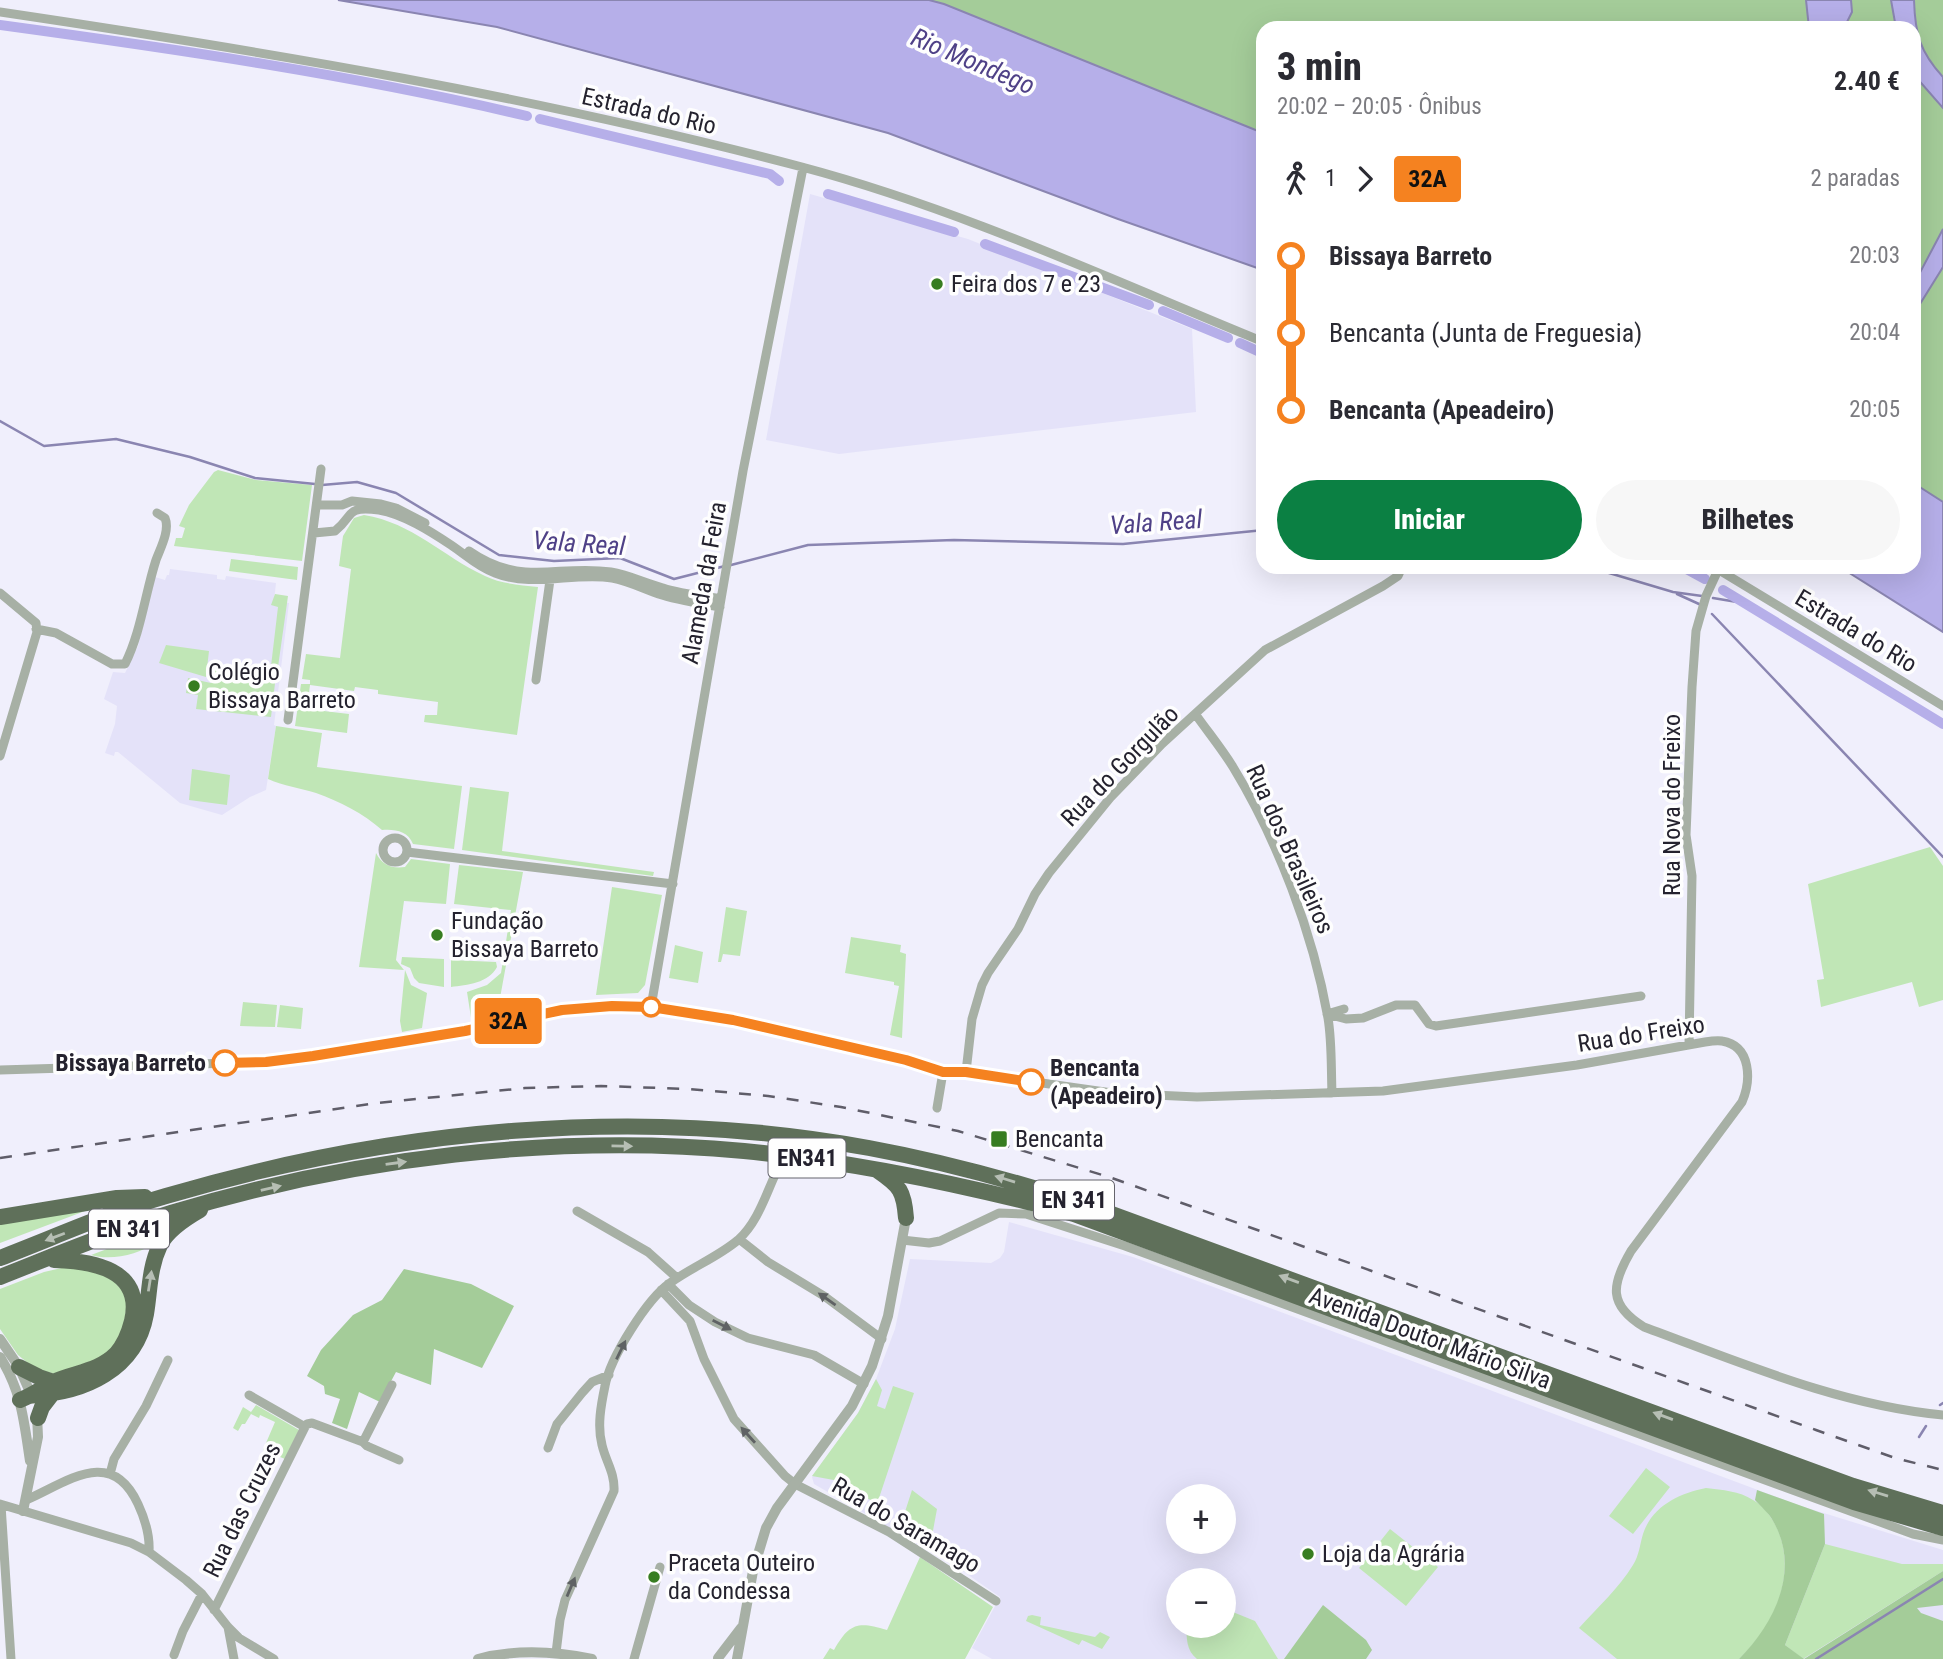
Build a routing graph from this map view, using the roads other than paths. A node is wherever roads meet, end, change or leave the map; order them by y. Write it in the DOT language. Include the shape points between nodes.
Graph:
graph roads {
  1 [pos="0,12"];
  2 [pos="803,168"];
  3 [pos="1256,339"];
  4 [pos="321,469"];
  5 [pos="317,505"];
  6 [pos="335,505"];
  7 [pos="157,513"];
  8 [pos="346,517"];
  9 [pos="314,533"];
  10 [pos="1399,574"];
  11 [pos="1714,574"];
  12 [pos="1726,574"];
  13 [pos="550,580"];
  14 [pos="0,593"];
  15 [pos="721,603"];
  16 [pos="36,629"];
  17 [pos="536,680"];
  18 [pos="1943,706"];
  19 [pos="1196,715"];
  20 [pos="289,720"];
  21 [pos="0,756"];
  22 [pos="407,852"];
  23 [pos="673,884"];
  24 [pos="1641,996"];
  25 [pos="651,1007"];
  26 [pos="1344,1009"];
  27 [pos="1327,1014"];
  28 [pos="1689,1044"];
  29 [pos="0,1070"];
  30 [pos="943,1072"];
  31 [pos="966,1072"];
  32 [pos="1332,1093"];
  33 [pos="937,1108"];
  34 [pos="741,1151"];
  35 [pos="873,1168"];
  36 [pos="775,1175"];
  37 [pos="951,1184"];
  38 [pos="165,1196"];
  39 [pos="214,1202"];
  40 [pos="577,1211"];
  41 [pos="0,1217"];
  42 [pos="906,1218"];
  43 [pos="739,1239"];
  44 [pos="902,1240"];
  45 [pos="0,1258"];
  46 [pos="46,1259"];
  47 [pos="0,1277"];
  48 [pos="669,1284"];
  49 [pos="0,1339"];
  50 [pos="882,1339"];
  51 [pos="0,1357"];
  52 [pos="168,1360"];
  53 [pos="19,1367"];
  54 [pos="609,1375"];
  55 [pos="864,1384"];
  56 [pos="393,1385"];
  57 [pos="53,1388"];
  58 [pos="249,1395"];
  59 [pos="26,1397"];
  60 [pos="1943,1415"];
  61 [pos="38,1418"];
  62 [pos="304,1427"];
  63 [pos="363,1442"];
  64 [pos="548,1448"];
  65 [pos="399,1460"];
  66 [pos="31,1467"];
  67 [pos="110,1474"];
  68 [pos="795,1484"];
  69 [pos="1,1504"];
  70 [pos="24,1506"];
  71 [pos="1943,1513"];
  72 [pos="1943,1528"];
  73 [pos="1943,1540"];
  74 [pos="149,1552"];
  75 [pos="660,1567"];
  76 [pos="202,1594"];
  77 [pos="996,1601"];
  78 [pos="214,1610"];
  79 [pos="743,1626"];
  80 [pos="228,1627"];
  81 [pos="556,1653"];
  82 [pos="174,1655"];
  83 [pos="11,1659"];
  84 [pos="234,1659"];
  85 [pos="274,1659"];
  86 [pos="478,1659"];
  87 [pos="592,1659"];
  88 [pos="634,1659"];
  89 [pos="721,1659"];
  90 [pos="737,1659"];
  1 -- 2 [label="street, Estrada do Rio" via="431,83"];
  2 -- 3 [label="street, Estrada do Rio" via="960,218"];
  2 -- 15 [label="street, Alameda da Feira"];
  4 -- 5 [label="street"];
  5 -- 6 [label="street"];
  5 -- 9 [label="street"];
  6 -- 8 [label="street"];
  6 -- 15 [label="street" via="352,501 396,508 507,570 614,572"];
  7 -- 16 [label="street" via="166,518 167,528 135,645 125,664 113,664 55,633"];
  8 -- 9 [label="street" via="335,531"];
  8 -- 13 [label="street" via="357,510 380,510 399,516 497,574"];
  9 -- 20 [label="street"];
  10 -- 19 [label="street, Rua do Gorgulão" via="1265,650"];
  11 -- 28 [label="street, Rua Nova do Freixo" via="1696,631 1692,687 1686,835 1692,876"];
  12 -- 18 [label="street, Estrada do Rio"];
  13 -- 15 [label="street" via="611,578 665,596"];
  13 -- 17 [label="street"];
  14 -- 16 [label="street" via="36,623"];
  15 -- 23 [label="street, Alameda da Feira"];
  16 -- 21 [label="street"];
  19 -- 27 [label="street, Rua dos Brasileiros" via="1233,766 1275,850 1314,953"];
  19 -- 31 [label="street, Rua do Gorgulão" via="1110,798 1035,894 982,985 972,1019"];
  22 -- 23 [label="street"];
  23 -- 25 [label="street, Alameda da Feira"];
  24 -- 27 [label="street" via="1436,1026 1429,1024 1415,1005 1396,1005 1363,1018"];
  25 -- 29 [label="street, Rua do Freixo" via="562,1010 465,1031 266,1062"];
  25 -- 30 [label="street, Rua do Freixo" via="733,1020"];
  26 -- 27 [label="street"];
  27 -- 32 [label="street, Rua dos Brasileiros"];
  28 -- 32 [label="street, Rua do Freixo" via="1577,1065 1382,1091"];
  28 -- 60 [label="street, Rua do Freixo" via="1722,1041 1732,1045 1749,1069 1749,1082 1742,1102 1620,1270 1616,1294 1621,1309 1644,1327 1779,1377 1870,1404"];
  30 -- 31 [label="street, Rua do Freixo"];
  30 -- 33 [label="street"];
  31 -- 32 [label="street, Rua do Freixo" via="1112,1093 1197,1097"];
  34 -- 35 [label="highway, EN341"];
  39 -- 34 [label="highway, EN 341, one-way" via="386,1164 517,1149 605,1146"];
  35 -- 37 [label="highway, EN 341"];
  35 -- 42 [label="highway" via="901,1189"];
  36 -- 43 [label="street" via="753,1223"];
  37 -- 42 [label="highway" via="919,1189"];
  37 -- 72 [label="highway, EN 341" via="1074,1214 1854,1502"];
  38 -- 41 [label="highway" via="117,1198"];
  38 -- 45 [label="highway, EN 341, one-way"];
  71 -- 38 [label="highway, EN 341, one-way" via="1853,1486 1079,1202 998,1177 870,1148 761,1133 676,1128 516,1130 381,1146"];
  39 -- 46 [label="highway, EN 341"];
  57 -- 39 [label="highway, one-way" via="99,1379 122,1364 139,1340 150,1275 161,1243 186,1218"];
  40 -- 48 [label="street" via="648,1252"];
  42 -- 44 [label="street"];
  43 -- 48 [label="street"];
  50 -- 43 [label="street, one-way"];
  44 -- 50 [label="street"];
  44 -- 73 [label="street, Avenida Doutor Mário Silva" via="940,1241 999,1213 1026,1213 1125,1245 1900,1529"];
  46 -- 47 [label="highway, EN 341"];
  46 -- 57 [label="highway" via="99,1264 122,1277 133,1295 134,1311 129,1336 116,1354 93,1371"];
  54 -- 48 [label="street, one-way" via="634,1326"];
  48 -- 55 [label="street, one-way" via="715,1322 748,1338 814,1355"];
  68 -- 48 [label="street, Rua do Saramago, one-way" via="734,1419"];
  49 -- 53 [label="street"];
  50 -- 55 [label="street"];
  51 -- 59 [label="street"];
  52 -- 67 [label="street"];
  53 -- 57 [label="highway"];
  53 -- 59 [label="street"];
  54 -- 64 [label="street" via="592,1382 582,1393 557,1424"];
  81 -- 54 [label="street, one-way" via="565,1600 614,1491 600,1422"];
  55 -- 68 [label="street"];
  56 -- 63 [label="street"];
  57 -- 59 [label="highway"];
  57 -- 61 [label="highway"];
  58 -- 62 [label="street, Rua das Cruzes"];
  59 -- 61 [label="street"];
  59 -- 66 [label="street"];
  61 -- 66 [label="street"];
  62 -- 63 [label="street, Rua das Cruzes" via="312,1423"];
  62 -- 78 [label="street, Rua das Cruzes"];
  63 -- 65 [label="street, Rua das Cruzes"];
  66 -- 70 [label="street"];
  67 -- 70 [label="street" via="77,1475"];
  67 -- 74 [label="street" via="127,1485 137,1502"];
  68 -- 77 [label="street, Rua do Saramago" via="889,1532"];
  68 -- 79 [label="street" via="771,1518 759,1548"];
  69 -- 70 [label="street"];
  69 -- 83 [label="street"];
  70 -- 74 [label="street"];
  74 -- 76 [label="street"];
  75 -- 88 [label="street"];
  76 -- 78 [label="street"];
  76 -- 82 [label="street"];
  78 -- 80 [label="street"];
  79 -- 89 [label="street"];
  79 -- 90 [label="street"];
  80 -- 84 [label="street"];
  80 -- 85 [label="street"];
  81 -- 86 [label="street" via="515,1652"];
  81 -- 87 [label="street"];
}
